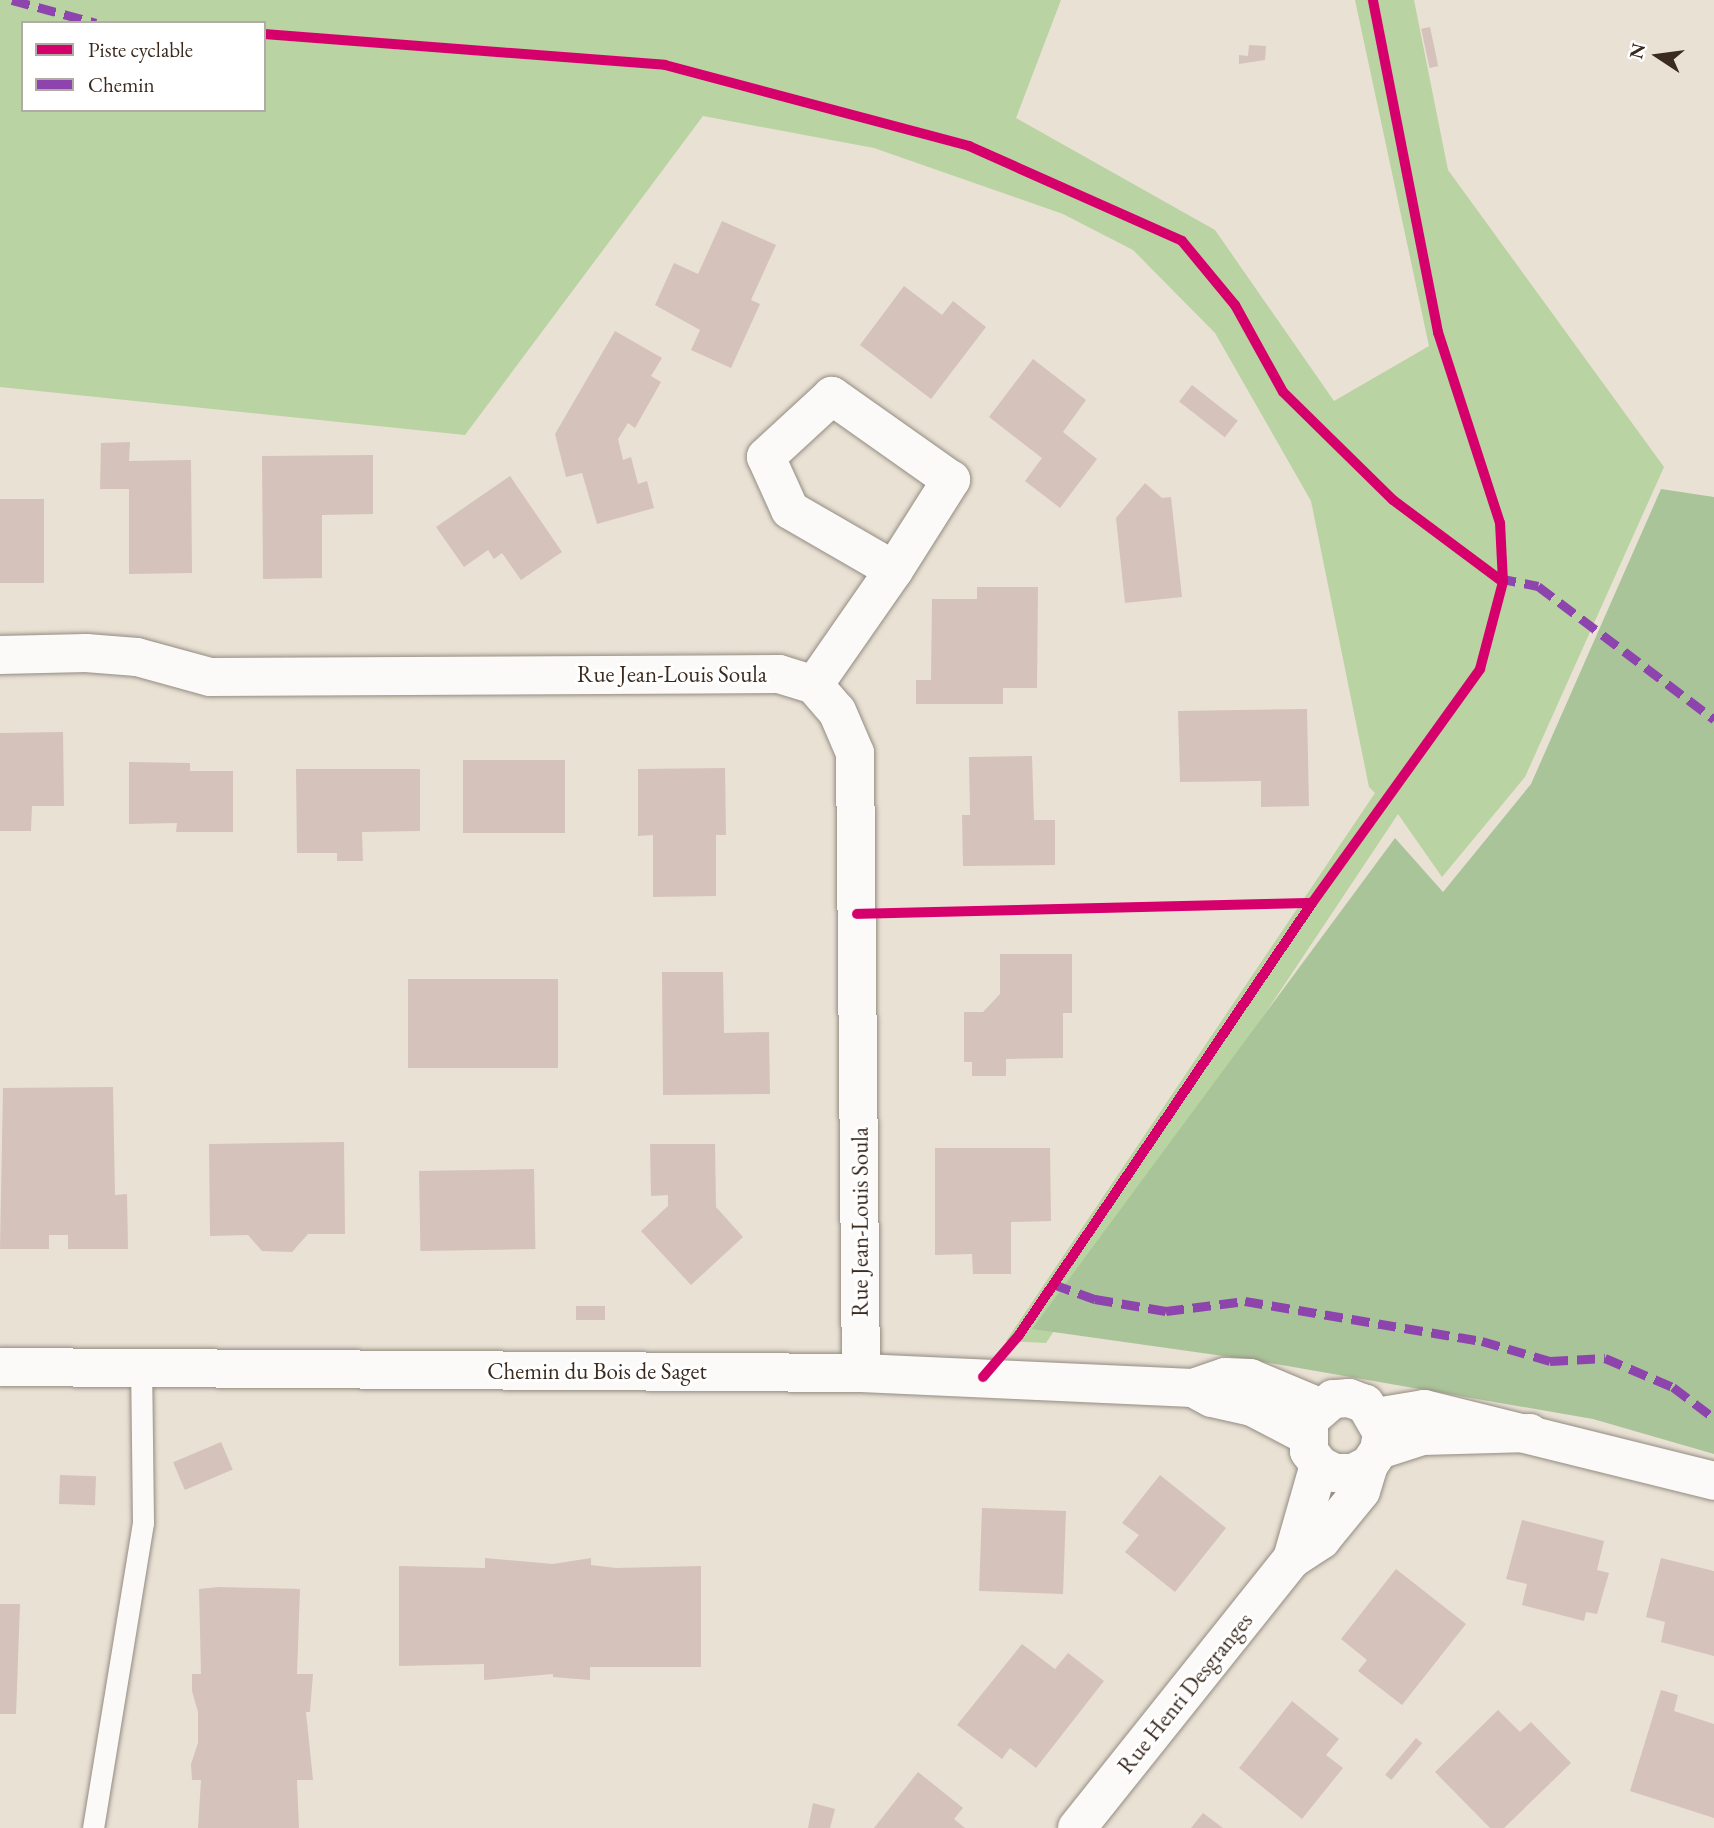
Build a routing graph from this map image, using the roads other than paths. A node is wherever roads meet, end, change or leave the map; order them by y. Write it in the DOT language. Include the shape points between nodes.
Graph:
graph roads {
  1 [pos="894,570"];
  2 [pos="0,656"];
  3 [pos="814,685"];
  4 [pos="0,1367"];
  5 [pos="141,1368"];
  6 [pos="861,1373"];
  7 [pos="1315,1436"];
  8 [pos="1375,1444"];
  9 [pos="1714,1481"];
  10 [pos="1292,1559"];
  11 [pos="93,1828"];
  12 [pos="1077,1828"];
  1 -- 1 [label="street" via="951,480 832,396 766,457 790,510"];
  1 -- 3 [label="street"];
  2 -- 3 [label="street, Rue Jean-Louis Soula" via="86,653 137,657 211,677 779,674"];
  3 -- 6 [label="street, Rue Jean-Louis Soula" via="837,711 855,752"];
  4 -- 5 [label="street, Chemin du Bois de Saget"];
  5 -- 6 [label="street, Chemin du Bois de Saget"];
  5 -- 11 [label="lane" via="143,1523"];
  6 -- 7 [label="street, Chemin du Bois de Saget" via="1193,1388 1225,1377 1250,1378"];
  7 -- 8 [label="street, Chemin du Bois de Saget" via="1335,1473 1353,1473"];
  7 -- 8 [label="street" via="1349,1398 1365,1404"];
  7 -- 10 [label="street, Rue Henri Desgranges"];
  8 -- 9 [label="street, Chemin du Bois de Saget" via="1422,1436 1530,1433"];
  8 -- 10 [label="street, Rue Henri Desgranges" via="1361,1491 1321,1540"];
  10 -- 12 [label="street, Rue Henri Desgranges"];
}
